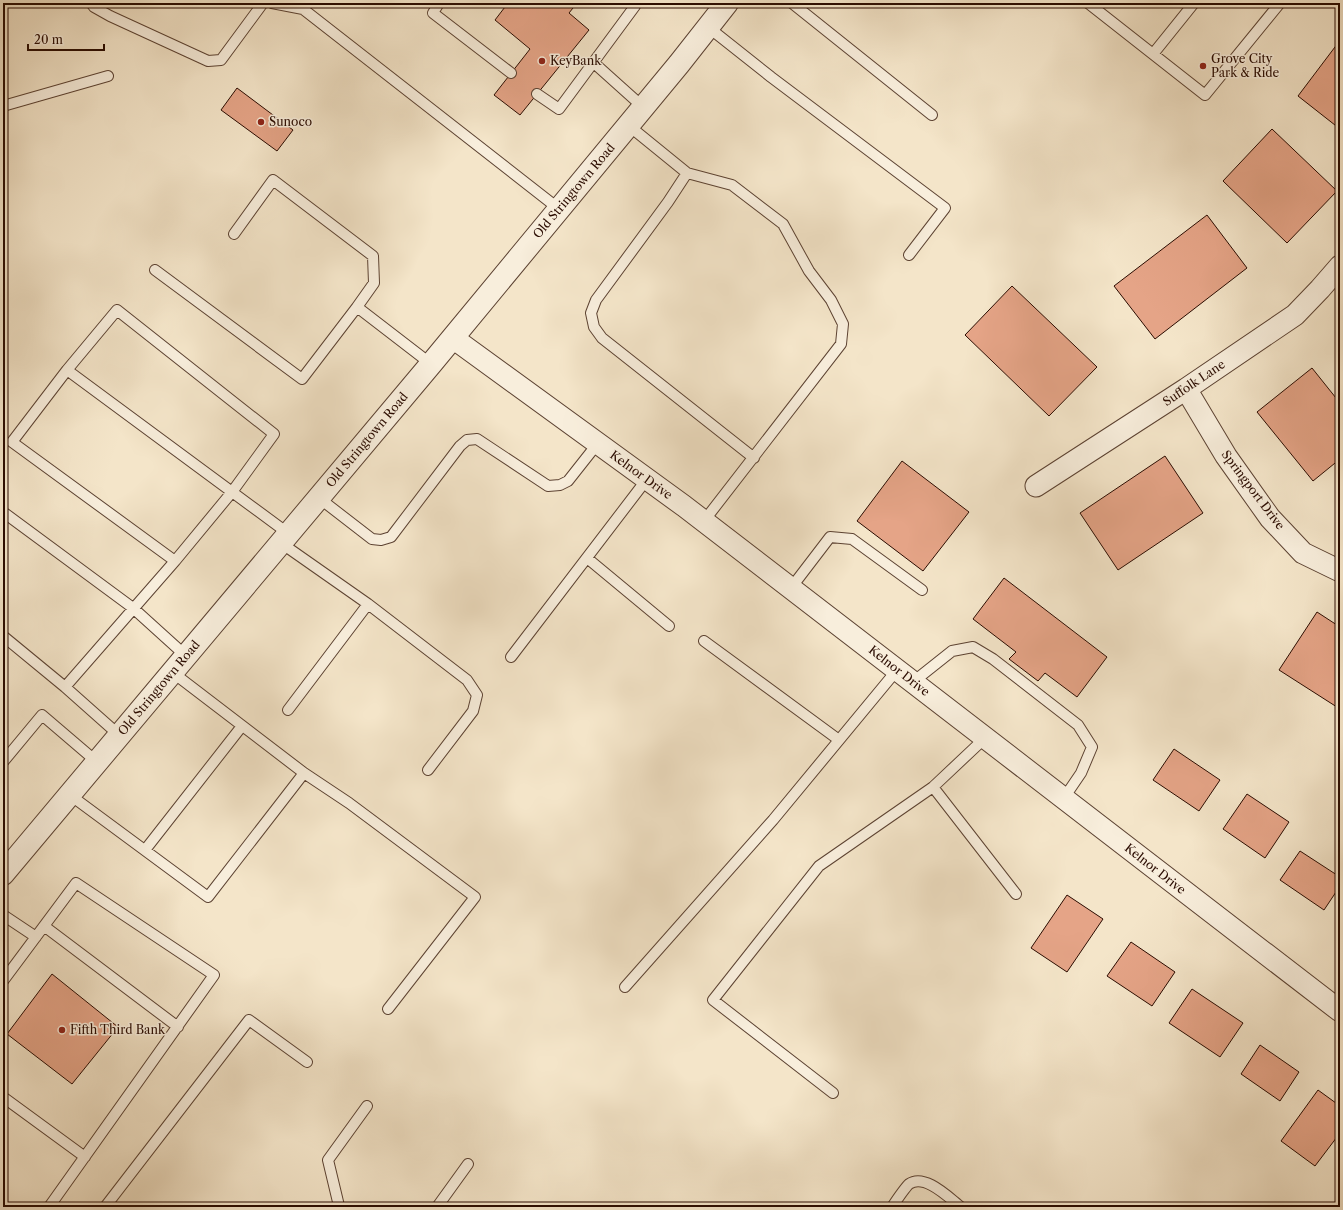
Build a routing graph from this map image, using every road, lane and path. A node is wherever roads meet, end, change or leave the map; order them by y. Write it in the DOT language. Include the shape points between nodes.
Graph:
graph roads {
  1 [pos="91,3"];
  2 [pos="264,3"];
  3 [pos="272,3"];
  4 [pos="439,3"];
  5 [pos="632,3"];
  6 [pos="727,3"];
  7 [pos="792,3"];
  8 [pos="1088,3"];
  9 [pos="1194,3"];
  10 [pos="1280,3"];
  11 [pos="708,27"];
  12 [pos="1153,54"];
  13 [pos="594,63"];
  14 [pos="511,73"];
  15 [pos="108,76"];
  16 [pos="537,94"];
  17 [pos="3,106"];
  18 [pos="643,107"];
  19 [pos="932,115"];
  20 [pos="628,126"];
  21 [pos="687,173"];
  22 [pos="559,209"];
  23 [pos="234,234"];
  24 [pos="909,256"];
  25 [pos="1340,266"];
  26 [pos="155,270"];
  27 [pos="357,307"];
  28 [pos="453,338"];
  29 [pos="431,364"];
  30 [pos="67,370"];
  31 [pos="1186,389"];
  32 [pos="8,441"];
  33 [pos="598,443"];
  34 [pos="754,458"];
  35 [pos="647,480"];
  36 [pos="1036,486"];
  37 [pos="232,492"];
  38 [pos="319,498"];
  39 [pos="3,512"];
  40 [pos="704,522"];
  41 [pos="285,538"];
  42 [pos="587,558"];
  43 [pos="175,561"];
  44 [pos="1340,571"];
  45 [pos="791,588"];
  46 [pos="922,590"];
  47 [pos="368,604"];
  48 [pos="133,608"];
  49 [pos="669,626"];
  50 [pos="3,636"];
  51 [pos="704,641"];
  52 [pos="511,656"];
  53 [pos="179,664"];
  54 [pos="905,676"];
  55 [pos="65,687"];
  56 [pos="288,710"];
  57 [pos="242,726"];
  58 [pos="119,735"];
  59 [pos="985,738"];
  60 [pos="839,740"];
  61 [pos="3,762"];
  62 [pos="97,762"];
  63 [pos="428,770"];
  64 [pos="304,773"];
  65 [pos="933,787"];
  66 [pos="70,795"];
  67 [pos="1064,798"];
  68 [pos="145,850"];
  69 [pos="3,874"];
  70 [pos="1016,894"];
  71 [pos="3,915"];
  72 [pos="44,926"];
  73 [pos="36,937"];
  74 [pos="3,981"];
  75 [pos="625,987"];
  76 [pos="388,1009"];
  77 [pos="1340,1011"];
  78 [pos="178,1027"];
  79 [pos="307,1062"];
  80 [pos="833,1093"];
  81 [pos="3,1097"];
  82 [pos="367,1106"];
  83 [pos="85,1157"];
  84 [pos="468,1164"];
  85 [pos="49,1207"];
  86 [pos="105,1207"];
  87 [pos="338,1207"];
  88 [pos="437,1207"];
  89 [pos="892,1207"];
  90 [pos="961,1207"];
  1 -- 2 [label="lane" via="110,16 208,61 221,60"];
  3 -- 22 [label="lane" via="303,9"];
  4 -- 14 [label="lane" via="433,13"];
  5 -- 13 [label="lane" via="635,6"];
  6 -- 11 [label="street, Old Stringtown Road"];
  7 -- 19 [label="lane"];
  8 -- 12 [label="lane"];
  9 -- 12 [label="lane"];
  10 -- 12 [label="lane" via="1205,95"];
  11 -- 18 [label="street, Old Stringtown Road"];
  11 -- 24 [label="lane" via="945,208"];
  13 -- 16 [label="lane" via="559,109"];
  13 -- 18 [label="lane"];
  15 -- 17 [label="lane"];
  18 -- 20 [label="street, Old Stringtown Road"];
  20 -- 21 [label="lane"];
  20 -- 22 [label="street, Old Stringtown Road"];
  21 -- 34 [label="lane" via="732,185 783,224 843,324 841,344"];
  21 -- 34 [label="lane" via="596,300 591,313 594,327 602,338"];
  22 -- 28 [label="street, Old Stringtown Road"];
  23 -- 27 [label="lane" via="274,180 373,256 374,283"];
  25 -- 31 [label="street, Suffolk Lane" via="1295,315"];
  26 -- 27 [label="lane" via="302,379"];
  27 -- 29 [label="lane"];
  28 -- 29 [label="street, Old Stringtown Road"];
  28 -- 33 [label="street, Kelnor Drive"];
  29 -- 38 [label="street, Old Stringtown Road"];
  30 -- 32 [label="lane"];
  30 -- 37 [label="lane"];
  30 -- 37 [label="lane" via="118,310 274,434"];
  31 -- 36 [label="street, Suffolk Lane"];
  31 -- 44 [label="street, Springport Drive" via="1226,456 1270,518 1303,554"];
  32 -- 43 [label="lane"];
  33 -- 35 [label="street, Kelnor Drive"];
  33 -- 38 [label="lane" via="568,481 548,486 477,439 467,440 391,537 381,540 372,538"];
  34 -- 40 [label="lane"];
  35 -- 40 [label="street, Kelnor Drive"];
  35 -- 42 [label="lane"];
  37 -- 41 [label="lane"];
  37 -- 43 [label="lane"];
  38 -- 41 [label="street, Old Stringtown Road"];
  39 -- 48 [label="lane"];
  40 -- 45 [label="street, Kelnor Drive"];
  41 -- 47 [label="lane"];
  41 -- 53 [label="street, Old Stringtown Road"];
  42 -- 49 [label="lane"];
  42 -- 52 [label="lane"];
  43 -- 48 [label="lane"];
  45 -- 46 [label="lane" via="830,536 852,539"];
  45 -- 54 [label="street, Kelnor Drive"];
  47 -- 56 [label="lane"];
  47 -- 63 [label="lane" via="467,680 477,695 473,711"];
  48 -- 53 [label="lane"];
  48 -- 55 [label="lane"];
  50 -- 55 [label="lane"];
  51 -- 60 [label="lane"];
  53 -- 57 [label="lane"];
  53 -- 58 [label="street, Old Stringtown Road"];
  54 -- 59 [label="street, Kelnor Drive"];
  54 -- 60 [label="lane"];
  54 -- 67 [label="lane" via="952,651 973,647 993,659 1078,725 1092,747 1081,773"];
  55 -- 58 [label="lane"];
  57 -- 64 [label="lane"];
  57 -- 68 [label="lane"];
  58 -- 62 [label="street, Old Stringtown Road"];
  59 -- 65 [label="lane"];
  59 -- 67 [label="street, Kelnor Drive"];
  60 -- 75 [label="lane" via="773,820"];
  61 -- 62 [label="lane" via="42,715"];
  62 -- 66 [label="street, Old Stringtown Road"];
  64 -- 68 [label="lane" via="208,897"];
  64 -- 76 [label="lane" via="349,803 475,897"];
  65 -- 70 [label="lane"];
  65 -- 80 [label="lane" via="819,866 713,1000"];
  66 -- 68 [label="lane"];
  66 -- 69 [label="street, Old Stringtown Road"];
  67 -- 77 [label="street, Kelnor Drive"];
  71 -- 73 [label="lane"];
  72 -- 73 [label="lane"];
  72 -- 78 [label="lane"];
  72 -- 78 [label="lane" via="76,883 214,975"];
  73 -- 74 [label="lane"];
  78 -- 83 [label="lane"];
  79 -- 86 [label="lane" via="249,1020"];
  81 -- 83 [label="lane"];
  82 -- 87 [label="lane" via="328,1160"];
  83 -- 85 [label="lane"];
  84 -- 88 [label="lane"];
  89 -- 90 [label="lane" via="909,1184 918,1182 930,1183"];
}
